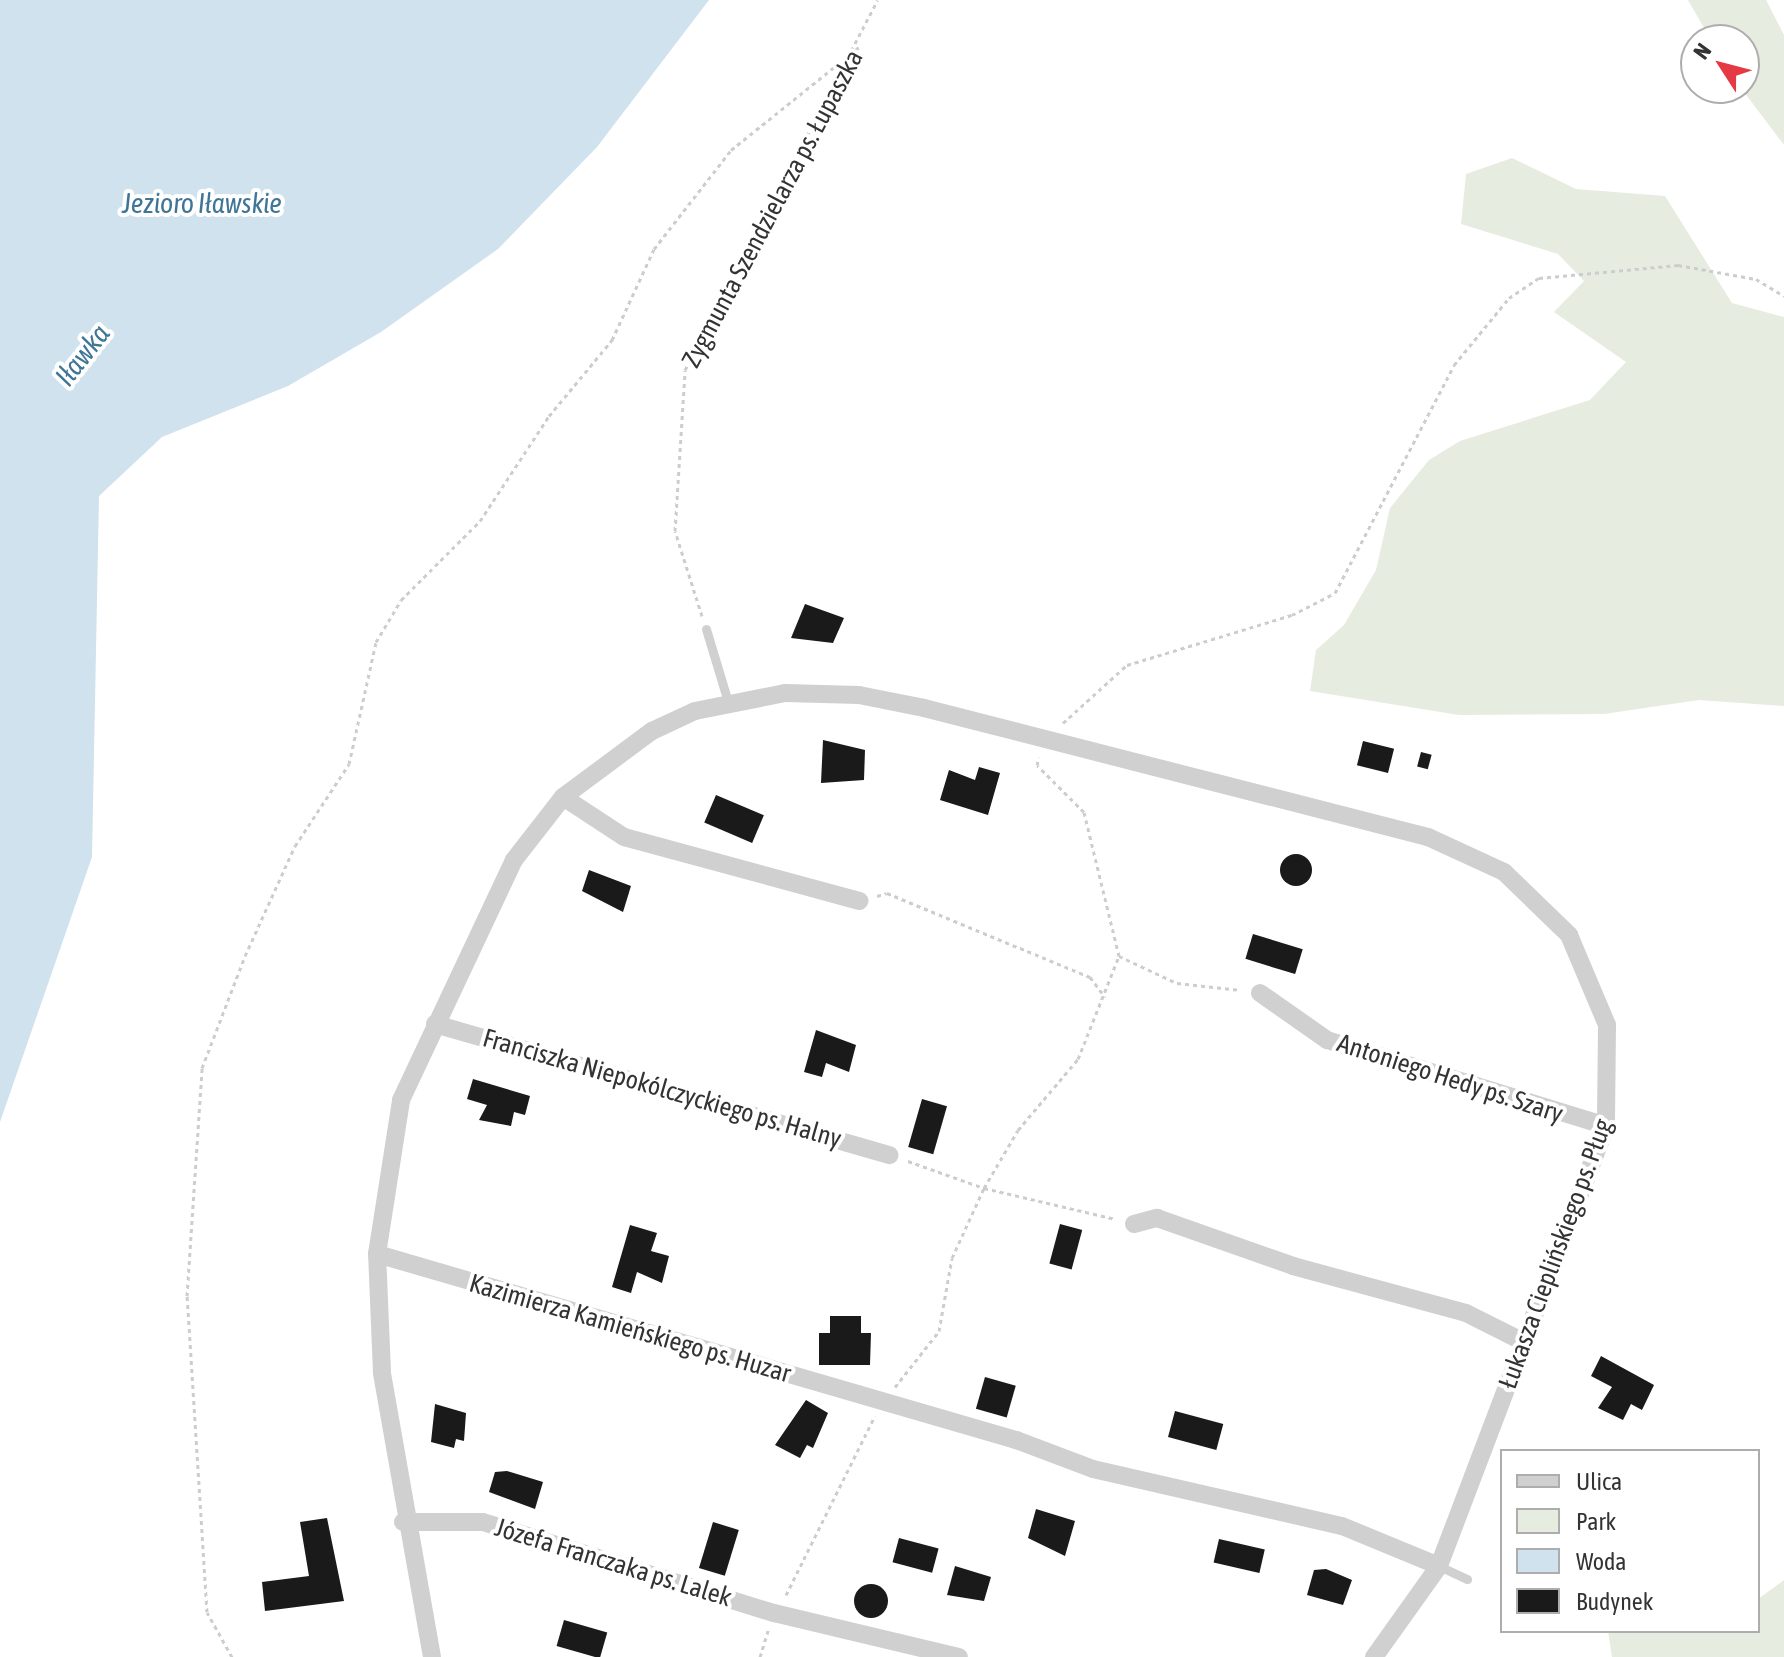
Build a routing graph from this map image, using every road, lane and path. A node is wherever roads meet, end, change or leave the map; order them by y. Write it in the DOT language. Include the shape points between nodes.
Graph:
graph roads {
  1 [pos="878,0"];
  2 [pos="859,47"];
  3 [pos="1784,296"];
  4 [pos="706,629"];
  5 [pos="728,702"];
  6 [pos="1042,741"];
  7 [pos="563,797"];
  8 [pos="859,901"];
  9 [pos="1119,956"];
  10 [pos="1260,993"];
  11 [pos="1105,997"];
  12 [pos="435,1024"];
  13 [pos="1606,1126"];
  14 [pos="889,1155"];
  15 [pos="984,1188"];
  16 [pos="1134,1224"];
  17 [pos="377,1254"];
  18 [pos="1524,1342"];
  19 [pos="884,1402"];
  20 [pos="403,1522"];
  21 [pos="1439,1566"];
  22 [pos="1467,1579"];
  23 [pos="774,1613"];
  24 [pos="232,1657"];
  25 [pos="432,1657"];
  26 [pos="760,1657"];
  27 [pos="959,1657"];
  28 [pos="1374,1657"];
  1 -- 2 [label="path, Zygmunta Szendzielarza ps. Łupaszka"];
  2 -- 4 [label="path, Zygmunta Szendzielarza ps. Łupaszka" via="685,370 675,531"];
  2 -- 24 [label="path" via="731,150 654,249 612,340 549,416 480,521 401,600 376,642 349,764 295,846 245,956 202,1068 187,1296 207,1612"];
  3 -- 6 [label="path" via="1756,279 1678,265 1539,278 1509,298 1454,365 1335,593 1292,615 1127,665"];
  4 -- 5 [label="lane"];
  5 -- 6 [label="street, Łukasza Cieplińskiego ps. Pług" via="785,693 859,695"];
  5 -- 7 [label="street, Łukasza Cieplińskiego ps. Pług" via="652,731"];
  6 -- 9 [label="path" via="1037,765 1084,812"];
  6 -- 13 [label="street, Łukasza Cieplińskiego ps. Pług" via="1428,837 1504,872 1569,935 1597,992 1612,1067"];
  7 -- 8 [label="street" via="624,837"];
  7 -- 12 [label="street, Łukasza Cieplińskiego ps. Pług" via="514,860"];
  8 -- 11 [label="path" via="887,893 1090,977"];
  9 -- 10 [label="path" via="1177,983"];
  9 -- 11 [label="path"];
  10 -- 13 [label="street, Antoniego Hedy ps. Szary" via="1327,1040"];
  11 -- 15 [label="path" via="1078,1059 1018,1130"];
  12 -- 14 [label="street, Franciszka Niepokólczyckiego ps. Halny"];
  12 -- 17 [label="street, Łukasza Cieplińskiego ps. Pług" via="401,1100"];
  13 -- 18 [label="street, Łukasza Cieplińskiego ps. Pług"];
  14 -- 15 [label="path"];
  15 -- 16 [label="path"];
  15 -- 19 [label="path" via="952,1258 939,1331"];
  16 -- 18 [label="street" via="1157,1218 1293,1266 1466,1313"];
  17 -- 19 [label="street, Kazimierza Kamieńskiego ps. Huzar"];
  17 -- 20 [label="street, Łukasza Cieplińskiego ps. Pług" via="382,1372"];
  18 -- 21 [label="street, Łukasza Cieplińskiego ps. Pług"];
  19 -- 21 [label="street, Kazimierza Kamieńskiego ps. Huzar" via="1093,1469 1342,1526"];
  19 -- 23 [label="path"];
  20 -- 23 [label="street, Józefa Franczaka ps. Lalek" via="483,1522"];
  20 -- 25 [label="street, Łukasza Cieplińskiego ps. Pług"];
  21 -- 22 [label="lane"];
  21 -- 28 [label="street, Łukasza Cieplińskiego ps. Pług"];
  23 -- 26 [label="path"];
  23 -- 27 [label="street, Józefa Franczaka ps. Lalek"];
}
